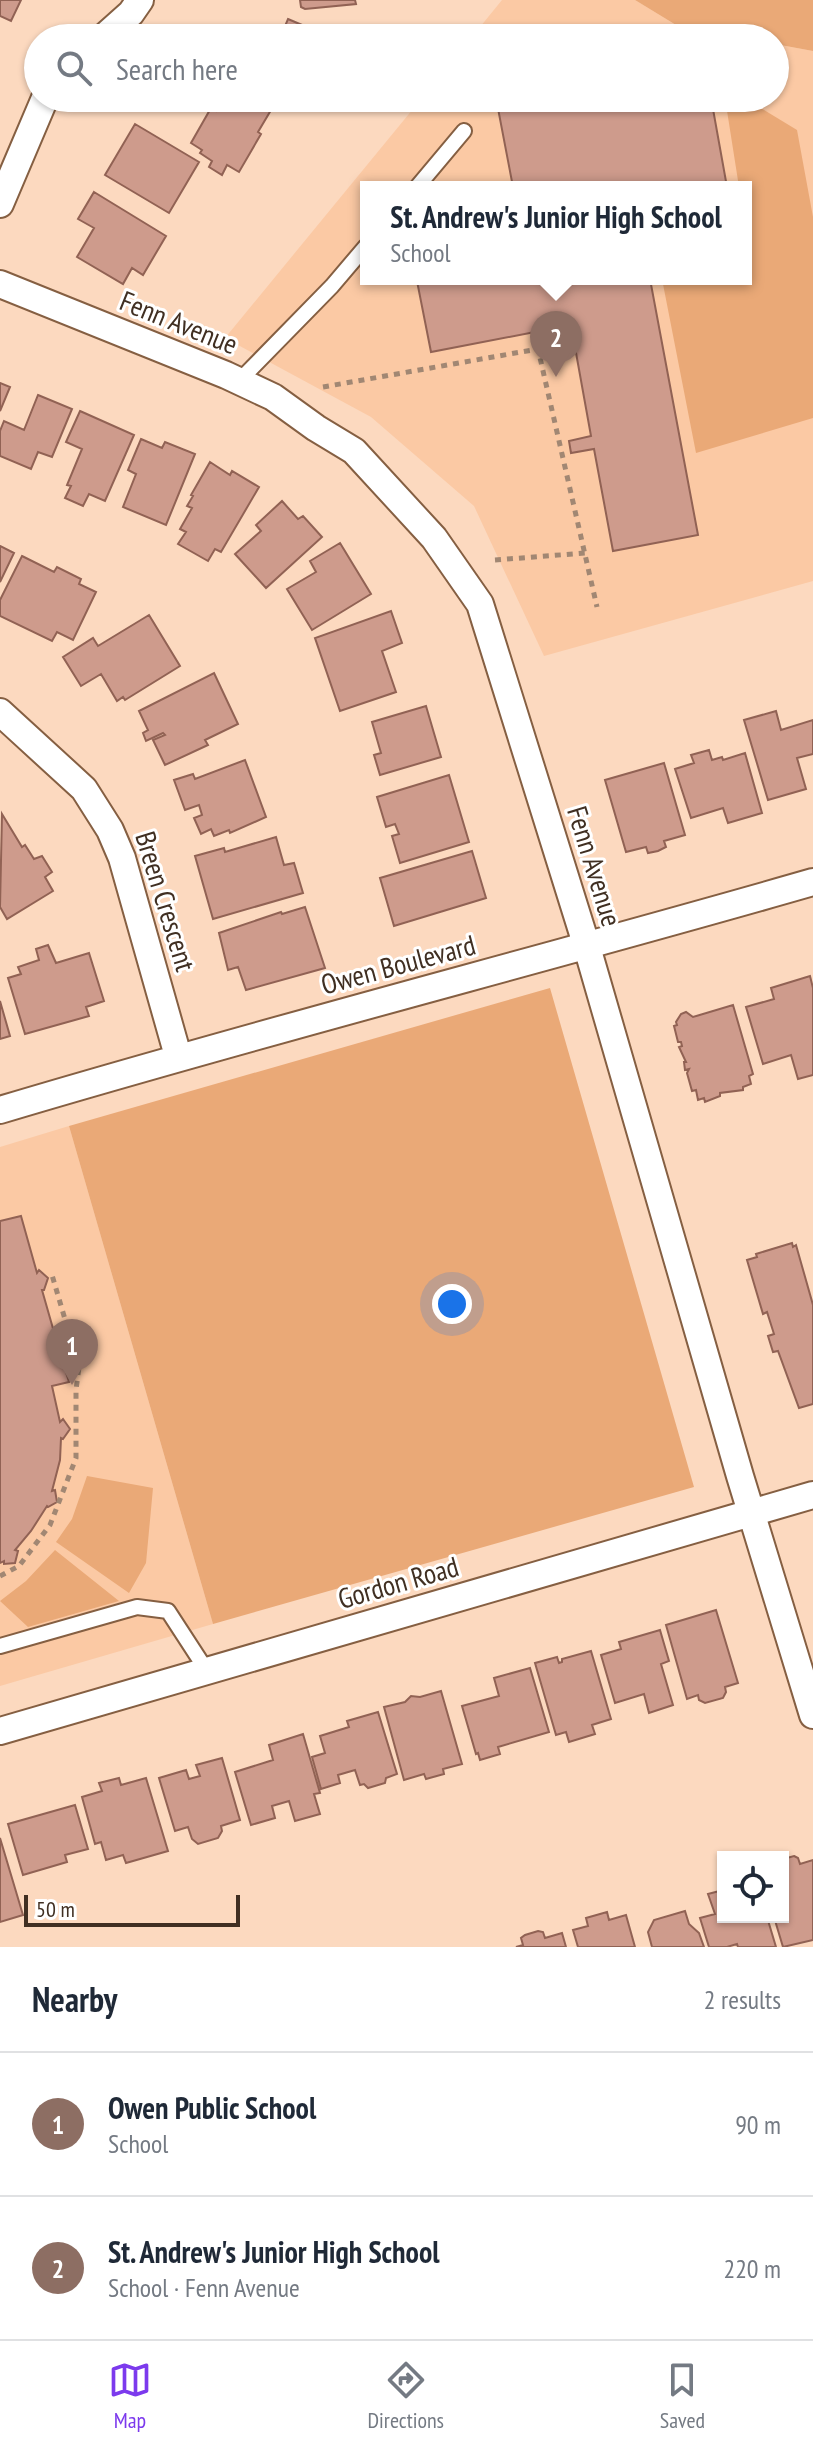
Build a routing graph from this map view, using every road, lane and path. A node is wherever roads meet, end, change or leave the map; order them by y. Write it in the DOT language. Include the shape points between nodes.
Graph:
graph roads {
  1 [pos="140,0"];
  2 [pos="119,24"];
  3 [pos="39,112"];
  4 [pos="464,131"];
  5 [pos="422,181"];
  6 [pos="0,204"];
  7 [pos="360,253"];
  8 [pos="0,284"];
  9 [pos="239,381"];
  10 [pos="323,387"];
  11 [pos="585,553"];
  12 [pos="495,560"];
  13 [pos="597,607"];
  14 [pos="0,712"];
  15 [pos="813,882"];
  16 [pos="587,947"];
  17 [pos="178,1056"];
  18 [pos="0,1110"];
  19 [pos="52,1275"];
  20 [pos="813,1495"];
  21 [pos="751,1514"];
  22 [pos="0,1576"];
  23 [pos="0,1646"];
  24 [pos="207,1671"];
  25 [pos="813,1715"];
  26 [pos="0,1731"];
  1 -- 2 [label="street"];
  3 -- 6 [label="street"];
  4 -- 5 [label="lane"];
  7 -- 9 [label="lane"];
  8 -- 9 [label="street, Fenn Avenue"];
  9 -- 16 [label="street, Fenn Avenue" via="273,397 354,451 434,538 480,604"];
  10 -- 11 [label="path" via="538,349"];
  11 -- 12 [label="path"];
  11 -- 13 [label="path"];
  14 -- 17 [label="street, Breen Crescent" via="78,783 110,830"];
  15 -- 16 [label="street, Owen Boulevard"];
  16 -- 17 [label="street, Owen Boulevard"];
  16 -- 21 [label="street, Fenn Avenue"];
  17 -- 18 [label="street, Owen Boulevard"];
  19 -- 22 [label="path" via="79,1367 76,1458 50,1525 19,1566"];
  20 -- 21 [label="street, Gordon Road"];
  21 -- 24 [label="street, Gordon Road"];
  21 -- 25 [label="street, Fenn Avenue"];
  23 -- 24 [label="lane" via="137,1607 168,1611"];
  24 -- 26 [label="street, Gordon Road"];
}
